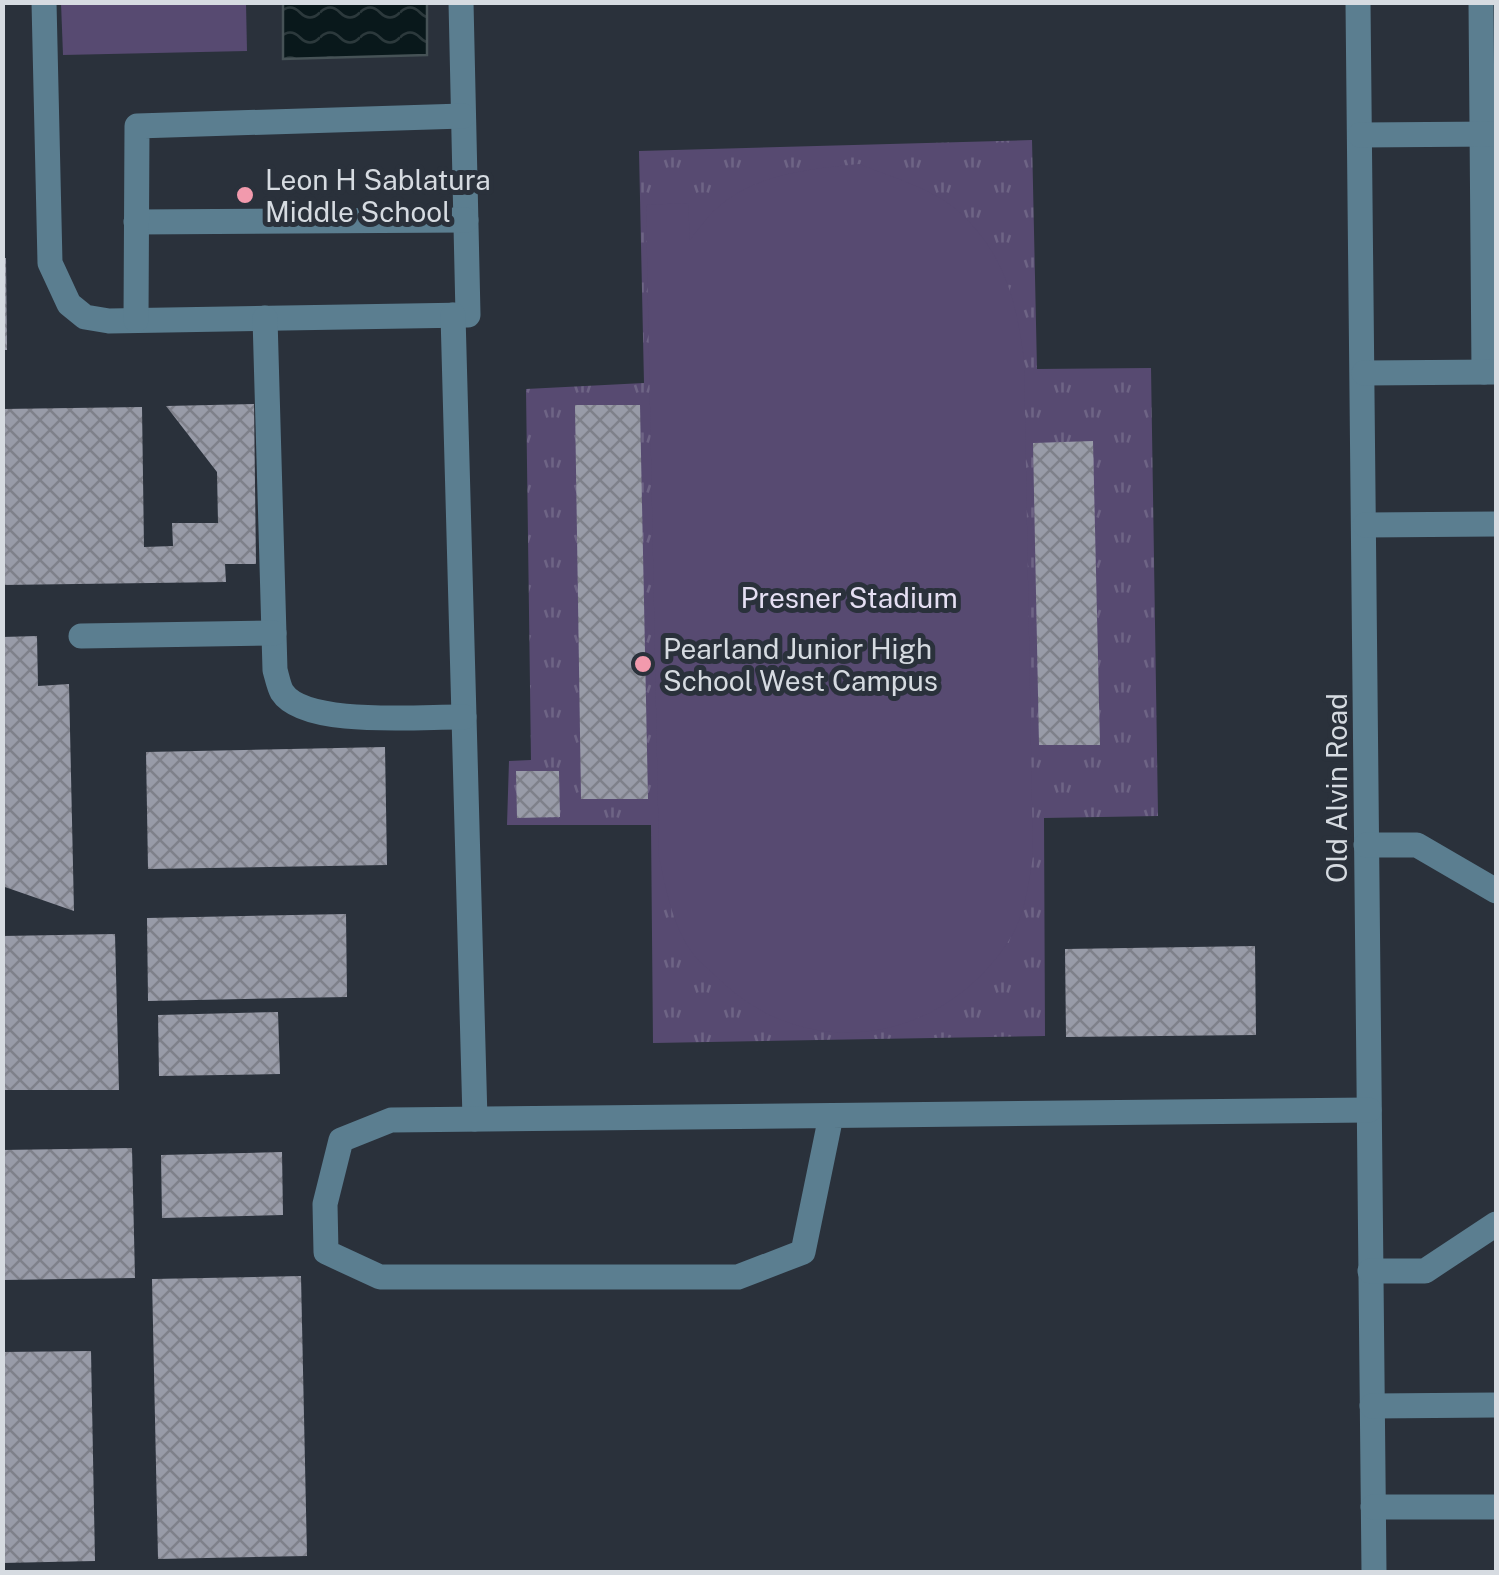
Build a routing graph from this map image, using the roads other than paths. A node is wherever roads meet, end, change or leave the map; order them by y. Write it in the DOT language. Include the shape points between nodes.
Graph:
graph roads {
  1 [pos="44,2"];
  2 [pos="461,2"];
  3 [pos="1358,2"];
  4 [pos="1482,2"];
  5 [pos="463,116"];
  6 [pos="1489,133"];
  7 [pos="1360,134"];
  8 [pos="466,220"];
  9 [pos="136,222"];
  10 [pos="453,315"];
  11 [pos="265,318"];
  12 [pos="136,320"];
  13 [pos="1490,372"];
  14 [pos="1364,373"];
  15 [pos="1496,524"];
  16 [pos="1365,525"];
  17 [pos="274,633"];
  18 [pos="81,636"];
  19 [pos="464,716"];
  20 [pos="1366,845"];
  21 [pos="1496,891"];
  22 [pos="1369,1110"];
  23 [pos="831,1116"];
  24 [pos="476,1120"];
  25 [pos="1496,1224"];
  26 [pos="1370,1271"];
  27 [pos="1372,1406"];
  28 [pos="1496,1406"];
  29 [pos="1496,1507"];
  30 [pos="1374,1508"];
  31 [pos="1374,1572"];
  1 -- 12 [label="street" via="50,263 68,304 85,317"];
  2 -- 5 [label="street"];
  3 -- 7 [label="street, Old Alvin Road"];
  4 -- 6 [label="street"];
  5 -- 8 [label="street"];
  5 -- 9 [label="street" via="137,126"];
  6 -- 7 [label="street"];
  6 -- 13 [label="street"];
  7 -- 14 [label="street, Old Alvin Road"];
  8 -- 9 [label="street"];
  8 -- 10 [label="street" via="468,315"];
  9 -- 12 [label="street"];
  10 -- 11 [label="street"];
  10 -- 19 [label="street"];
  11 -- 12 [label="street"];
  11 -- 17 [label="street"];
  13 -- 14 [label="street"];
  14 -- 16 [label="street, Old Alvin Road"];
  15 -- 16 [label="street"];
  16 -- 20 [label="street, Old Alvin Road"];
  17 -- 18 [label="street"];
  17 -- 19 [label="street" via="283,694 302,708 328,716"];
  19 -- 24 [label="street"];
  20 -- 21 [label="street" via="1417,845"];
  20 -- 22 [label="street, Old Alvin Road"];
  22 -- 23 [label="street"];
  22 -- 26 [label="street, Old Alvin Road"];
  23 -- 24 [label="street"];
  23 -- 24 [label="street" via="802,1252 738,1276 380,1277 326,1252 326,1204 341,1140 391,1120"];
  25 -- 26 [label="street" via="1425,1271"];
  26 -- 27 [label="street, Old Alvin Road"];
  27 -- 28 [label="street"];
  27 -- 30 [label="street, Old Alvin Road"];
  29 -- 30 [label="street"];
  30 -- 31 [label="street, Old Alvin Road"];
}
